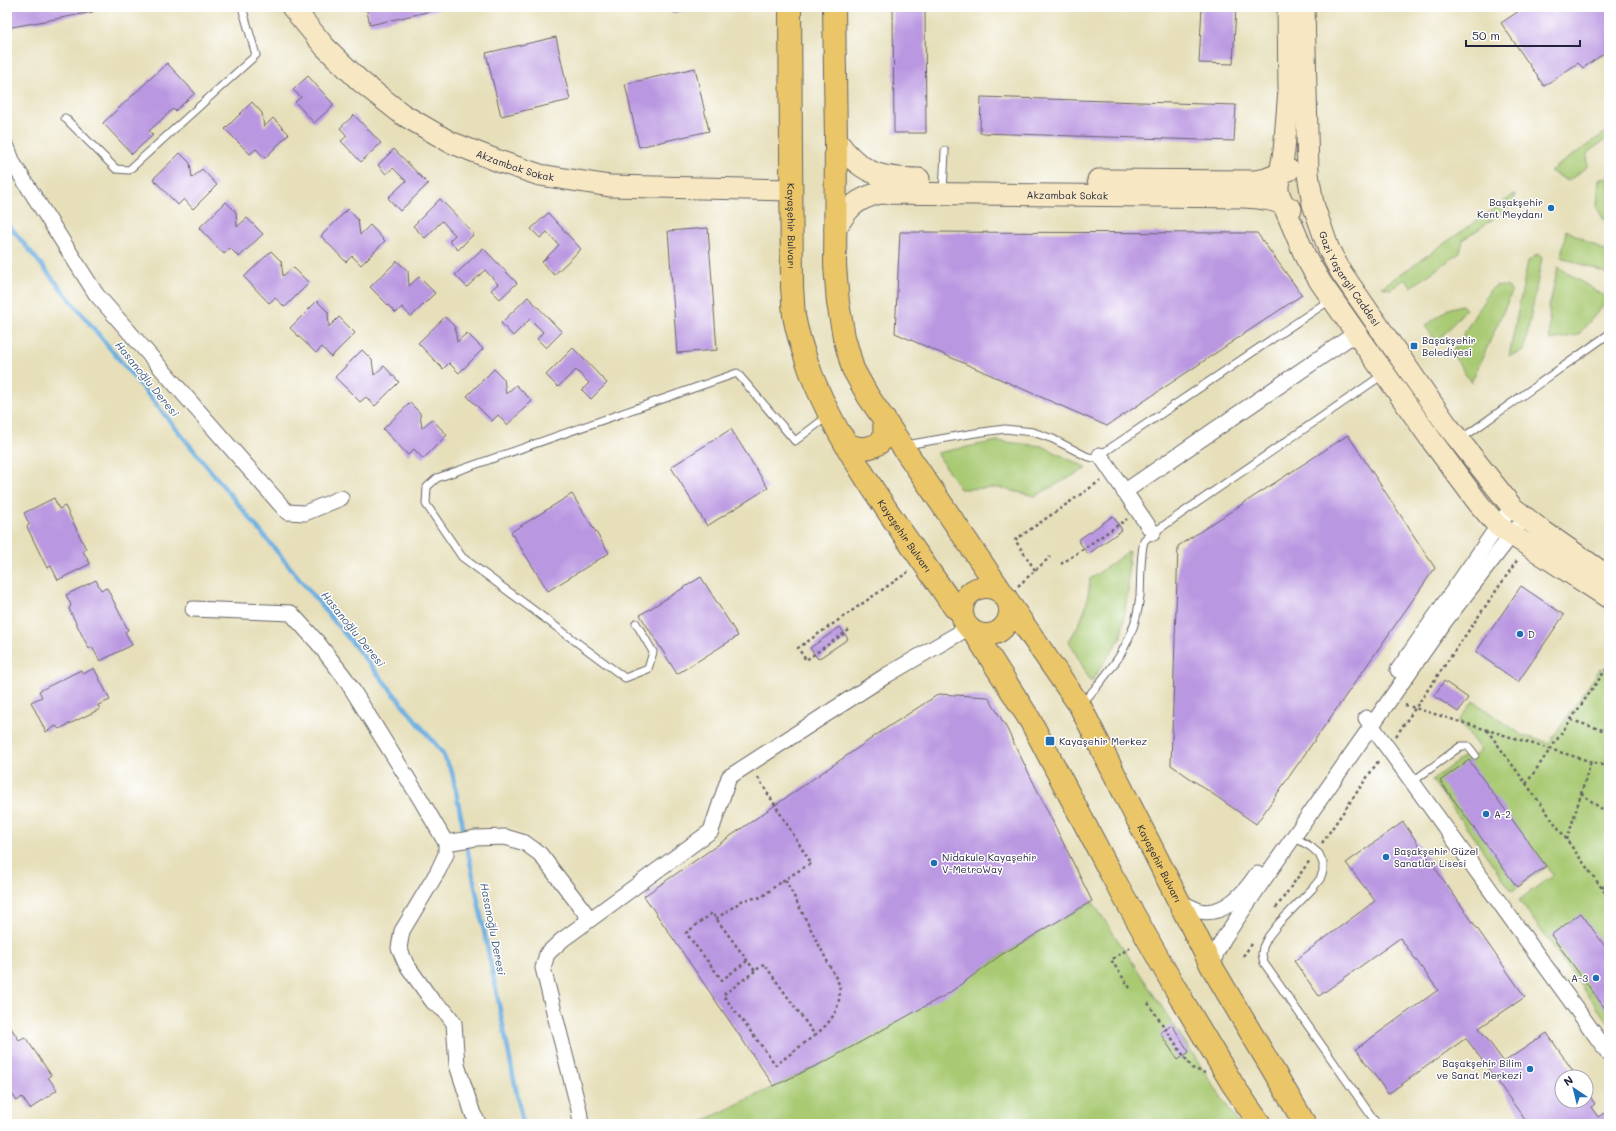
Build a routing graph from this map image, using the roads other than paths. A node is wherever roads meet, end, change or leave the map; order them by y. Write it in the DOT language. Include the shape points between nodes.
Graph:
graph roads {
  1 [pos="242,7"];
  2 [pos="292,7"];
  3 [pos="790,7"];
  4 [pos="834,7"];
  5 [pos="1288,7"];
  6 [pos="1304,7"];
  7 [pos="65,118"];
  8 [pos="836,140"];
  9 [pos="7,147"];
  10 [pos="945,151"];
  11 [pos="1280,174"];
  12 [pos="1308,174"];
  13 [pos="943,186"];
  14 [pos="791,190"];
  15 [pos="1282,203"];
  16 [pos="1313,204"];
  17 [pos="835,230"];
  18 [pos="1351,286"];
  19 [pos="1332,299"];
  20 [pos="1356,333"];
  21 [pos="1609,334"];
  22 [pos="1385,374"];
  23 [pos="830,415"];
  24 [pos="884,419"];
  25 [pos="841,436"];
  26 [pos="1459,440"];
  27 [pos="879,442"];
  28 [pos="903,446"];
  29 [pos="1100,455"];
  30 [pos="1124,492"];
  31 [pos="341,498"];
  32 [pos="1519,513"];
  33 [pos="1504,530"];
  34 [pos="1153,533"];
  35 [pos="1609,577"];
  36 [pos="1006,598"];
  37 [pos="1609,598"];
  38 [pos="193,609"];
  39 [pos="636,623"];
  40 [pos="968,624"];
  41 [pos="1080,706"];
  42 [pos="1368,722"];
  43 [pos="1475,756"];
  44 [pos="1412,782"];
  45 [pos="1294,838"];
  46 [pos="453,842"];
  47 [pos="1178,901"];
  48 [pos="590,919"];
  49 [pos="1212,967"];
  50 [pos="1609,1054"];
  51 [pos="479,1124"];
  52 [pos="581,1124"];
  53 [pos="1260,1124"];
  54 [pos="1305,1124"];
  55 [pos="1377,1124"];
  1 -- 7 [label="lane" via="256,55 129,170 116,169"];
  2 -- 14 [label="street, Akzambak Sokak" via="330,52 360,81 402,114 450,142 501,162 540,175 610,186"];
  3 -- 14 [label="main road, Kayaşehir Bulvarı"];
  4 -- 8 [label="main road, Kayaşehir Bulvarı"];
  5 -- 11 [label="street" via="1289,90"];
  6 -- 12 [label="street, Gazi Yaşargil Caddesi"];
  8 -- 13 [label="street, Akzambak Sokak" via="860,166 880,175"];
  8 -- 17 [label="main road, Kayaşehir Bulvarı"];
  9 -- 31 [label="street" via="13,163 96,294 287,512 305,512"];
  10 -- 13 [label="lane"];
  11 -- 12 [label="street, Akzambak Sokak" via="1294,168"];
  11 -- 13 [label="street, Akzambak Sokak" via="1254,181"];
  11 -- 15 [label="street" via="1278,192"];
  12 -- 16 [label="street, Gazi Yaşargil Caddesi"];
  13 -- 15 [label="street, Akzambak Sokak" via="1266,198"];
  13 -- 17 [label="street, Akzambak Sokak" via="868,195 854,203"];
  14 -- 23 [label="main road, Kayaşehir Bulvarı" via="794,315 800,341"];
  15 -- 16 [label="street, Akzambak Sokak" via="1291,209"];
  15 -- 19 [label="street" via="1306,258"];
  16 -- 18 [label="street, Gazi Yaşargil Caddesi" via="1329,250"];
  17 -- 24 [label="main road, Kayaşehir Bulvarı" via="837,290 844,337 853,369"];
  18 -- 19 [label="street"];
  18 -- 26 [label="street, Gazi Yaşargil Caddesi"];
  19 -- 20 [label="street"];
  19 -- 29 [label="lane"];
  20 -- 22 [label="street"];
  20 -- 30 [label="street"];
  21 -- 26 [label="lane"];
  22 -- 33 [label="street" via="1456,473"];
  22 -- 34 [label="lane"];
  23 -- 25 [label="main road, Kayaşehir Bulvarı"];
  23 -- 39 [label="lane" via="796,441 737,373 438,478 427,487 426,504 462,557 625,678 648,669 653,652"];
  24 -- 27 [label="main road" via="884,436"];
  24 -- 28 [label="main road, Kayaşehir Bulvarı"];
  25 -- 27 [label="main road, Kayaşehir Bulvarı" via="856,447 868,447"];
  25 -- 40 [label="main road, Kayaşehir Bulvarı" via="860,469"];
  26 -- 32 [label="street, Gazi Yaşargil Caddesi"];
  27 -- 28 [label="lane"];
  28 -- 29 [label="lane" via="1005,429 1033,432 1093,458"];
  28 -- 36 [label="main road, Kayaşehir Bulvarı"];
  29 -- 30 [label="street"];
  30 -- 34 [label="street"];
  32 -- 33 [label="street"];
  32 -- 35 [label="street, Gazi Yaşargil Caddesi"];
  33 -- 37 [label="street"];
  33 -- 42 [label="street"];
  33 -- 42 [label="street" via="1446,621 1389,700"];
  34 -- 41 [label="lane" via="1143,545 1140,598 1128,642 1110,672"];
  36 -- 40 [label="main road" via="1011,614 1004,628 990,635 982,635"];
  36 -- 40 [label="main road" via="988,586 972,590 962,604"];
  36 -- 41 [label="main road, Kayaşehir Bulvarı"];
  38 -- 46 [label="street" via="291,613 345,678 421,800"];
  40 -- 48 [label="street" via="729,776 711,831"];
  40 -- 53 [label="main road, Kayaşehir Bulvarı" via="1030,720 1147,937 1234,1085"];
  41 -- 47 [label="main road, Kayaşehir Bulvarı"];
  42 -- 44 [label="street"];
  42 -- 45 [label="street"];
  42 -- 47 [label="street" via="1256,876 1234,901 1212,912 1199,910"];
  43 -- 44 [label="lane" via="1468,746 1463,745"];
  44 -- 50 [label="street"];
  45 -- 49 [label="street" via="1224,938"];
  45 -- 55 [label="lane" via="1319,854 1323,871 1320,879 1268,937 1263,947 1264,963"];
  46 -- 48 [label="street" via="505,837 524,843 540,854"];
  46 -- 51 [label="street" via="402,931 399,948 406,964 433,1002 445,1011 454,1023 458,1064 473,1114"];
  47 -- 49 [label="main road, Kayaşehir Bulvarı"];
  48 -- 52 [label="street" via="547,954 543,968"];
  49 -- 54 [label="main road, Kayaşehir Bulvarı"];
}
